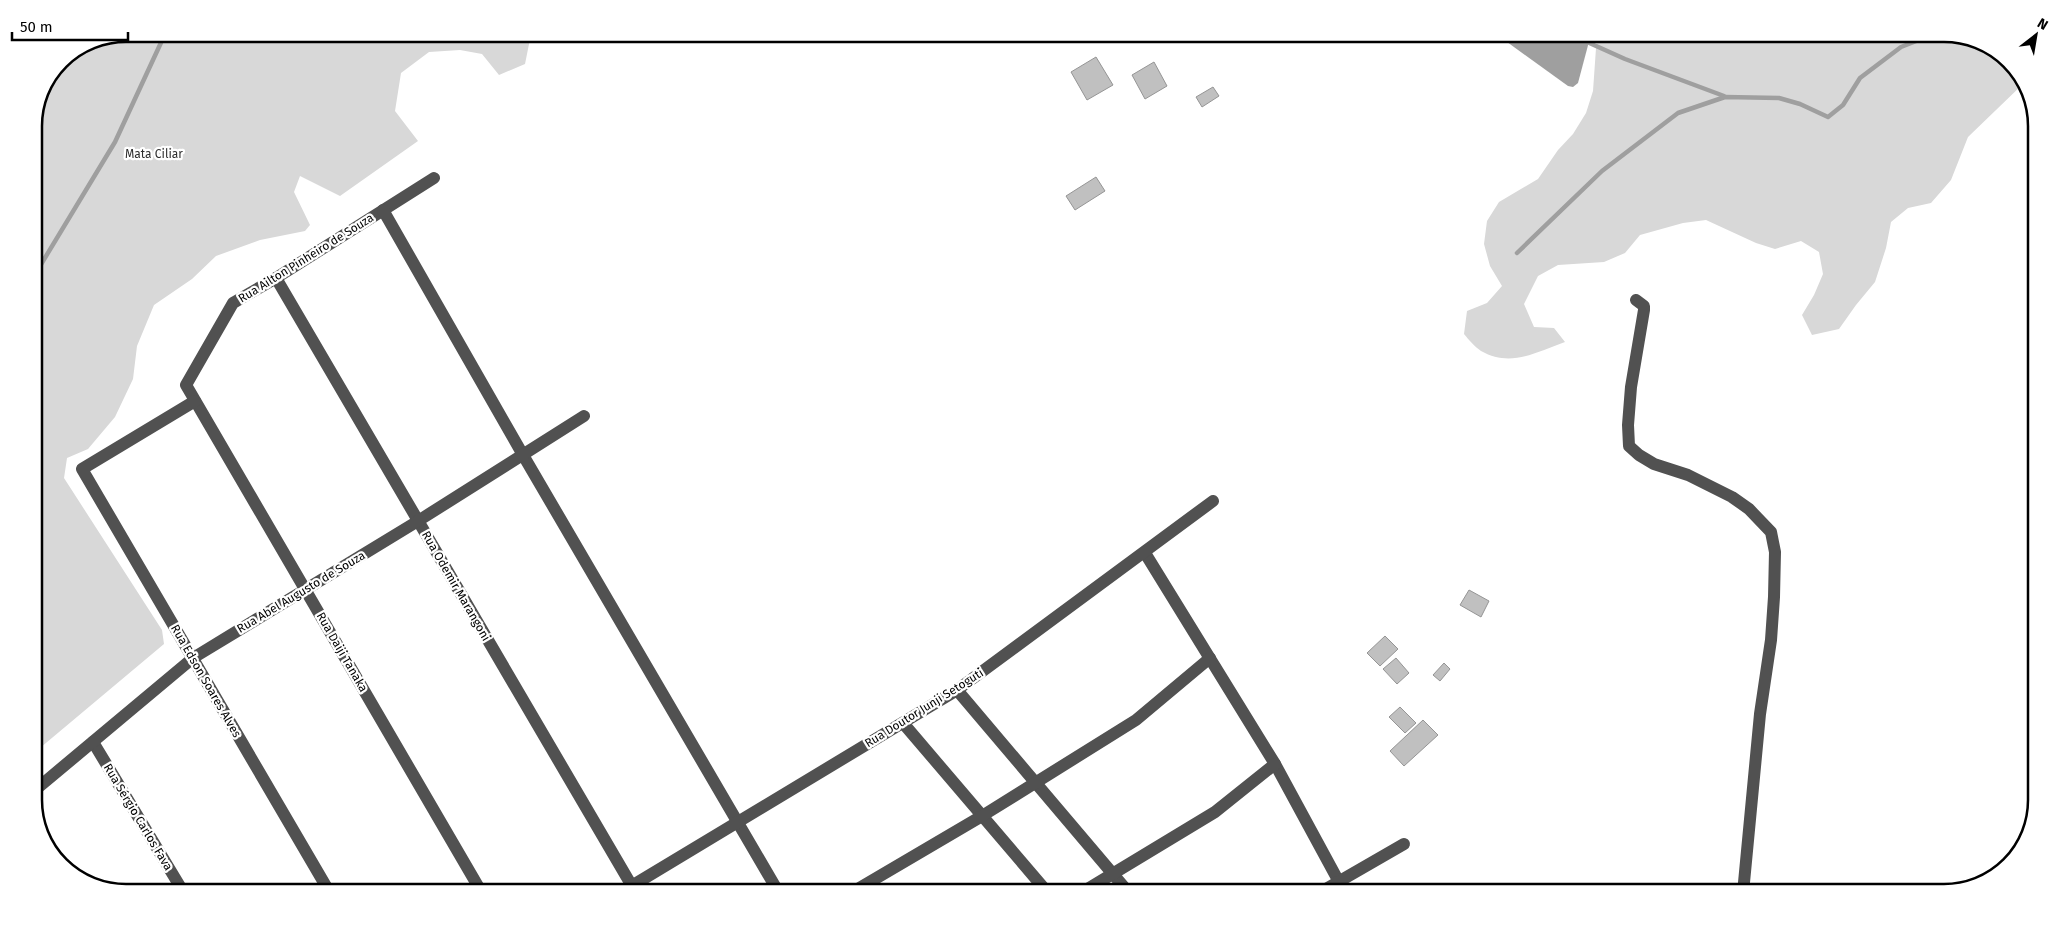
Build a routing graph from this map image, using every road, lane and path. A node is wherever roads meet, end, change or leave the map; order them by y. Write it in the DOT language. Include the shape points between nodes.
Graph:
graph roads {
  1 [pos="434,178"];
  2 [pos="383,210"];
  3 [pos="276,278"];
  4 [pos="1636,300"];
  5 [pos="186,385"];
  6 [pos="195,400"];
  7 [pos="584,416"];
  8 [pos="523,455"];
  9 [pos="1213,501"];
  10 [pos="418,521"];
  11 [pos="1145,553"];
  12 [pos="305,590"];
  13 [pos="193,658"];
  14 [pos="1210,658"];
  15 [pos="957,690"];
  16 [pos="903,723"];
  17 [pos="93,742"];
  18 [pos="1275,764"];
  19 [pos="1037,782"];
  20 [pos="43,784"];
  21 [pos="982,816"];
  22 [pos="738,822"];
  23 [pos="1404,844"];
  24 [pos="1113,875"];
  25 [pos="1339,881"];
  26 [pos="179,884"];
  27 [pos="325,884"];
  28 [pos="477,884"];
  29 [pos="630,884"];
  30 [pos="643,884"];
  31 [pos="774,884"];
  32 [pos="866,884"];
  33 [pos="1040,884"];
  34 [pos="1098,884"];
  35 [pos="1121,884"];
  36 [pos="1334,884"];
  37 [pos="1340,884"];
  38 [pos="1744,884"];
  1 -- 2 [label="street, Rua Ailton Pinheiro de Souza"];
  2 -- 3 [label="street, Rua Ailton Pinheiro de Souza"];
  2 -- 8 [label="street"];
  3 -- 5 [label="street, Rua Ailton Pinheiro de Souza" via="233,303"];
  3 -- 10 [label="street, Rua Odemir Marangoni"];
  4 -- 38 [label="street" via="1644,310 1631,387 1629,446 1654,464 1714,487 1749,508 1771,532 1775,552 1771,640 1760,714"];
  5 -- 6 [label="street, Rua Daiji Tanaka"];
  6 -- 12 [label="street, Rua Daiji Tanaka"];
  6 -- 13 [label="street, Rua Edson Soares Alves" via="82,469"];
  7 -- 8 [label="street, Rua Abel Augusto de Souza"];
  8 -- 10 [label="street, Rua Abel Augusto de Souza"];
  8 -- 22 [label="street"];
  9 -- 11 [label="street, Rua Doutor Junji Setoguti"];
  10 -- 12 [label="street, Rua Abel Augusto de Souza"];
  10 -- 29 [label="street, Rua Odemir Marangoni"];
  11 -- 14 [label="street"];
  11 -- 15 [label="street, Rua Doutor Junji Setoguti"];
  12 -- 13 [label="street, Rua Abel Augusto de Souza"];
  12 -- 28 [label="street, Rua Daiji Tanaka"];
  13 -- 17 [label="street, Rua Abel Augusto de Souza"];
  13 -- 27 [label="street, Rua Edson Soares Alves"];
  14 -- 18 [label="street"];
  14 -- 19 [label="street" via="1136,720"];
  15 -- 16 [label="street, Rua Doutor Junji Setoguti"];
  15 -- 19 [label="street"];
  16 -- 21 [label="street"];
  16 -- 22 [label="street, Rua Doutor Junji Setoguti"];
  17 -- 20 [label="street, Rua Abel Augusto de Souza"];
  17 -- 26 [label="street, Rua Sérgio Carlos Fava"];
  18 -- 24 [label="street" via="1215,812"];
  18 -- 25 [label="street"];
  19 -- 21 [label="street"];
  19 -- 24 [label="street"];
  21 -- 32 [label="street"];
  21 -- 33 [label="street"];
  22 -- 30 [label="street, Rua Doutor Junji Setoguti"];
  22 -- 31 [label="street"];
  23 -- 25 [label="street"];
  24 -- 34 [label="street"];
  24 -- 35 [label="street"];
  25 -- 36 [label="street"];
  25 -- 37 [label="street"];
}
